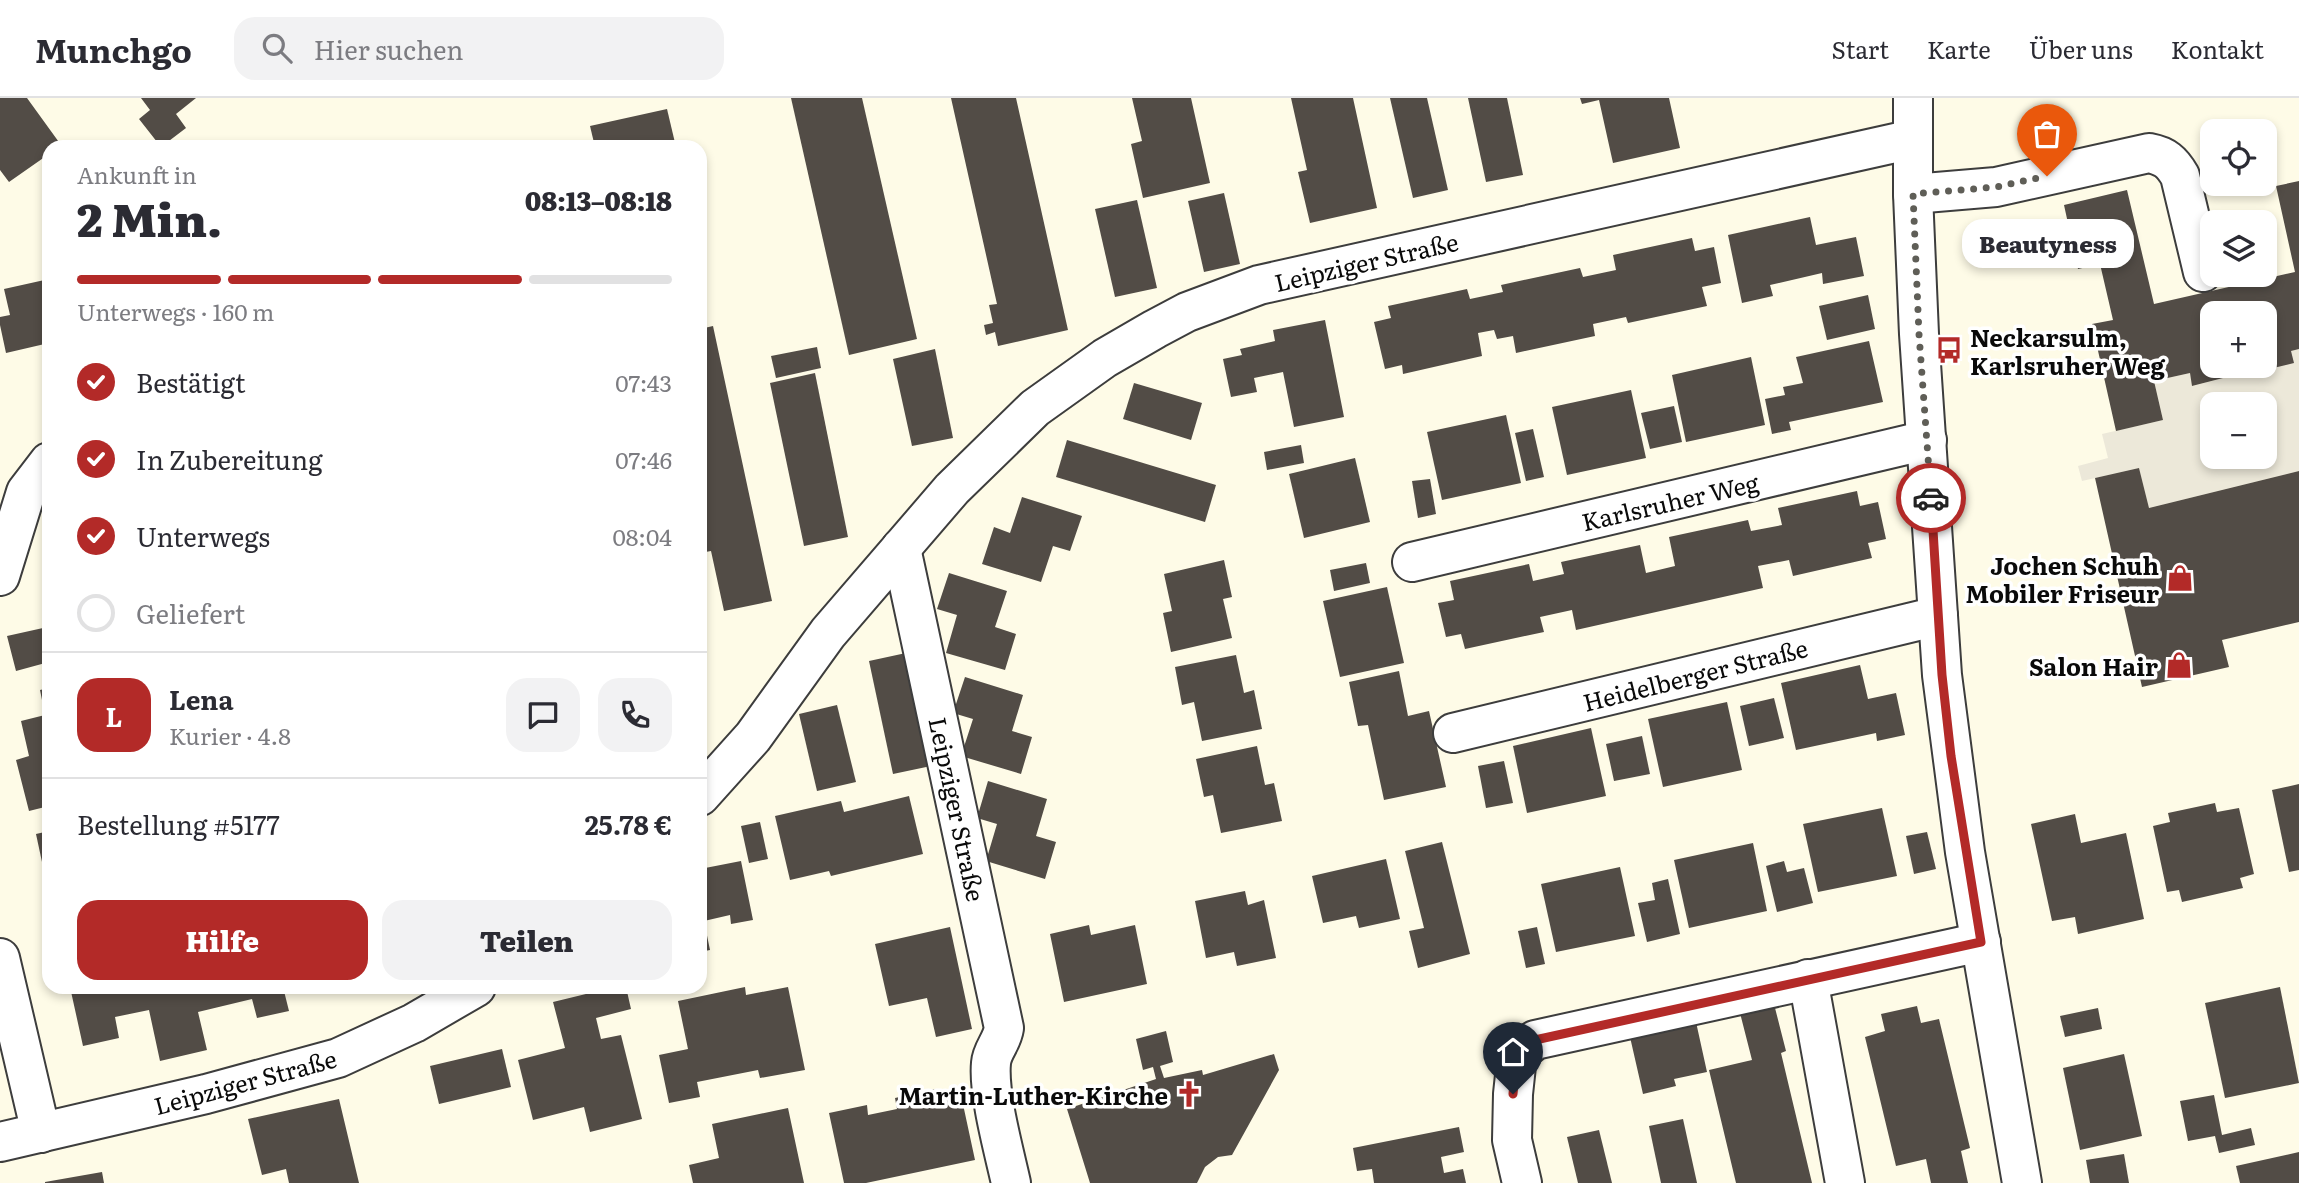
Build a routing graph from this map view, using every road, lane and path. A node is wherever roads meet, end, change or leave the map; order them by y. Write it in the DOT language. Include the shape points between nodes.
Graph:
graph roads {
  1 [pos="1913,98"];
  2 [pos="1913,139"];
  3 [pos="1913,194"];
  4 [pos="2200,259"];
  5 [pos="1927,440"];
  6 [pos="42,470"];
  7 [pos="901,548"];
  8 [pos="1412,562"];
  9 [pos="0,576"];
  10 [pos="1938,616"];
  11 [pos="1453,733"];
  12 [pos="707,788"];
  13 [pos="1981,942"];
  14 [pos="0,958"];
  15 [pos="1808,979"];
  16 [pos="465,994"];
  17 [pos="41,1133"];
  18 [pos="0,1142"];
  19 [pos="1011,1183"];
  20 [pos="1522,1183"];
  21 [pos="1845,1183"];
  22 [pos="2022,1183"];
  1 -- 2 [label="street"];
  2 -- 3 [label="street"];
  2 -- 7 [label="street, Leipziger Straße" via="1259,285 1187,312 1105,358 1035,408 952,489"];
  3 -- 4 [label="street" via="1996,187 2149,153 2161,155 2180,176"];
  3 -- 5 [label="street"];
  5 -- 8 [label="street, Karlsruher Weg"];
  5 -- 10 [label="street"];
  6 -- 9 [label="street" via="26,492"];
  7 -- 12 [label="street, Leipziger Straße" via="828,633 753,737"];
  7 -- 19 [label="street, Leipziger Straße" via="1004,1028 990,1068"];
  10 -- 11 [label="street, Heidelberger Straße"];
  10 -- 13 [label="street" via="1951,756"];
  13 -- 15 [label="street"];
  13 -- 22 [label="street"];
  14 -- 17 [label="street"];
  15 -- 20 [label="street" via="1535,1040 1520,1052 1513,1094 1511,1140"];
  15 -- 21 [label="street"];
  16 -- 17 [label="street, Leipziger Straße" via="338,1058"];
  17 -- 18 [label="street, Leipziger Straße"];
}
